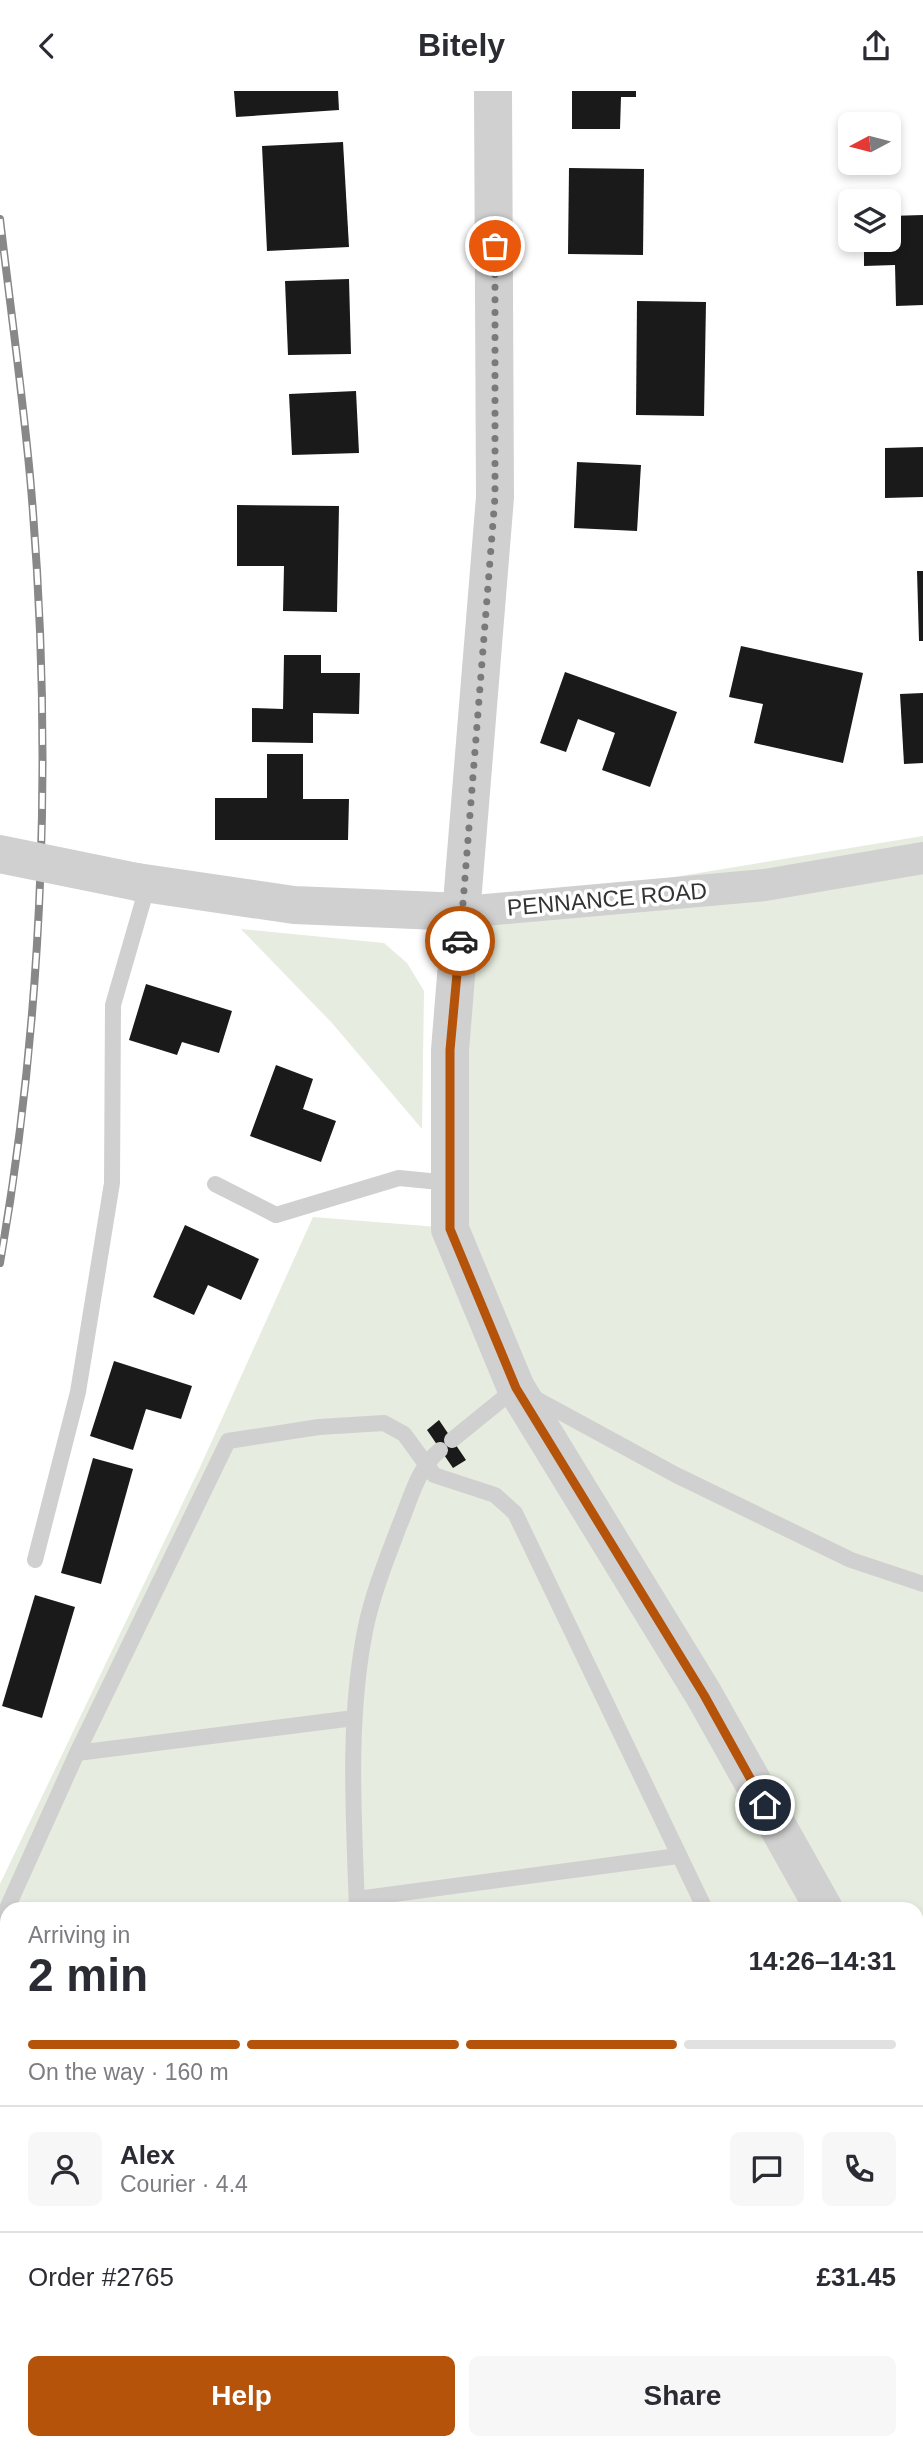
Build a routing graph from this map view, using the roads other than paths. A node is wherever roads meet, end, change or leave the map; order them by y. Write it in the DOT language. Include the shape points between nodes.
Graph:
graph roads {
  1 [pos="493,91"];
  2 [pos="0,854"];
  3 [pos="923,858"];
  4 [pos="142,883"];
  5 [pos="463,912"];
  6 [pos="215,1184"];
  7 [pos="450,1184"];
  8 [pos="516,1388"];
  9 [pos="424,1463"];
  10 [pos="35,1560"];
  11 [pos="923,1584"];
  12 [pos="354,1717"];
  13 [pos="77,1753"];
  14 [pos="678,1856"];
  15 [pos="10,1902"];
  16 [pos="357,1902"];
  17 [pos="370,1902"];
  18 [pos="701,1902"];
  19 [pos="820,1902"];
  1 -- 5 [label="street" via="495,497"];
  2 -- 4 [label="street, PENNANCE ROAD, bridge"];
  3 -- 5 [label="street, PENNANCE ROAD" via="765,885"];
  4 -- 5 [label="street, PENNANCE ROAD" via="294,905"];
  4 -- 10 [label="lane" via="113,1005 112,1183 102,1248 78,1392"];
  5 -- 7 [label="street" via="450,1050"];
  6 -- 7 [label="lane" via="276,1215 399,1178"];
  7 -- 8 [label="street" via="450,1229"];
  8 -- 9 [label="lane"];
  8 -- 11 [label="lane" via="676,1475 851,1560"];
  8 -- 19 [label="street" via="704,1695"];
  9 -- 12 [label="lane" via="365,1630"];
  9 -- 13 [label="lane" via="404,1434 384,1423 228,1441"];
  9 -- 14 [label="lane" via="434,1475 495,1495 515,1513"];
  12 -- 13 [label="lane"];
  12 -- 16 [label="lane" via="352,1823"];
  13 -- 15 [label="lane"];
  14 -- 17 [label="lane"];
  14 -- 18 [label="lane"];
}
